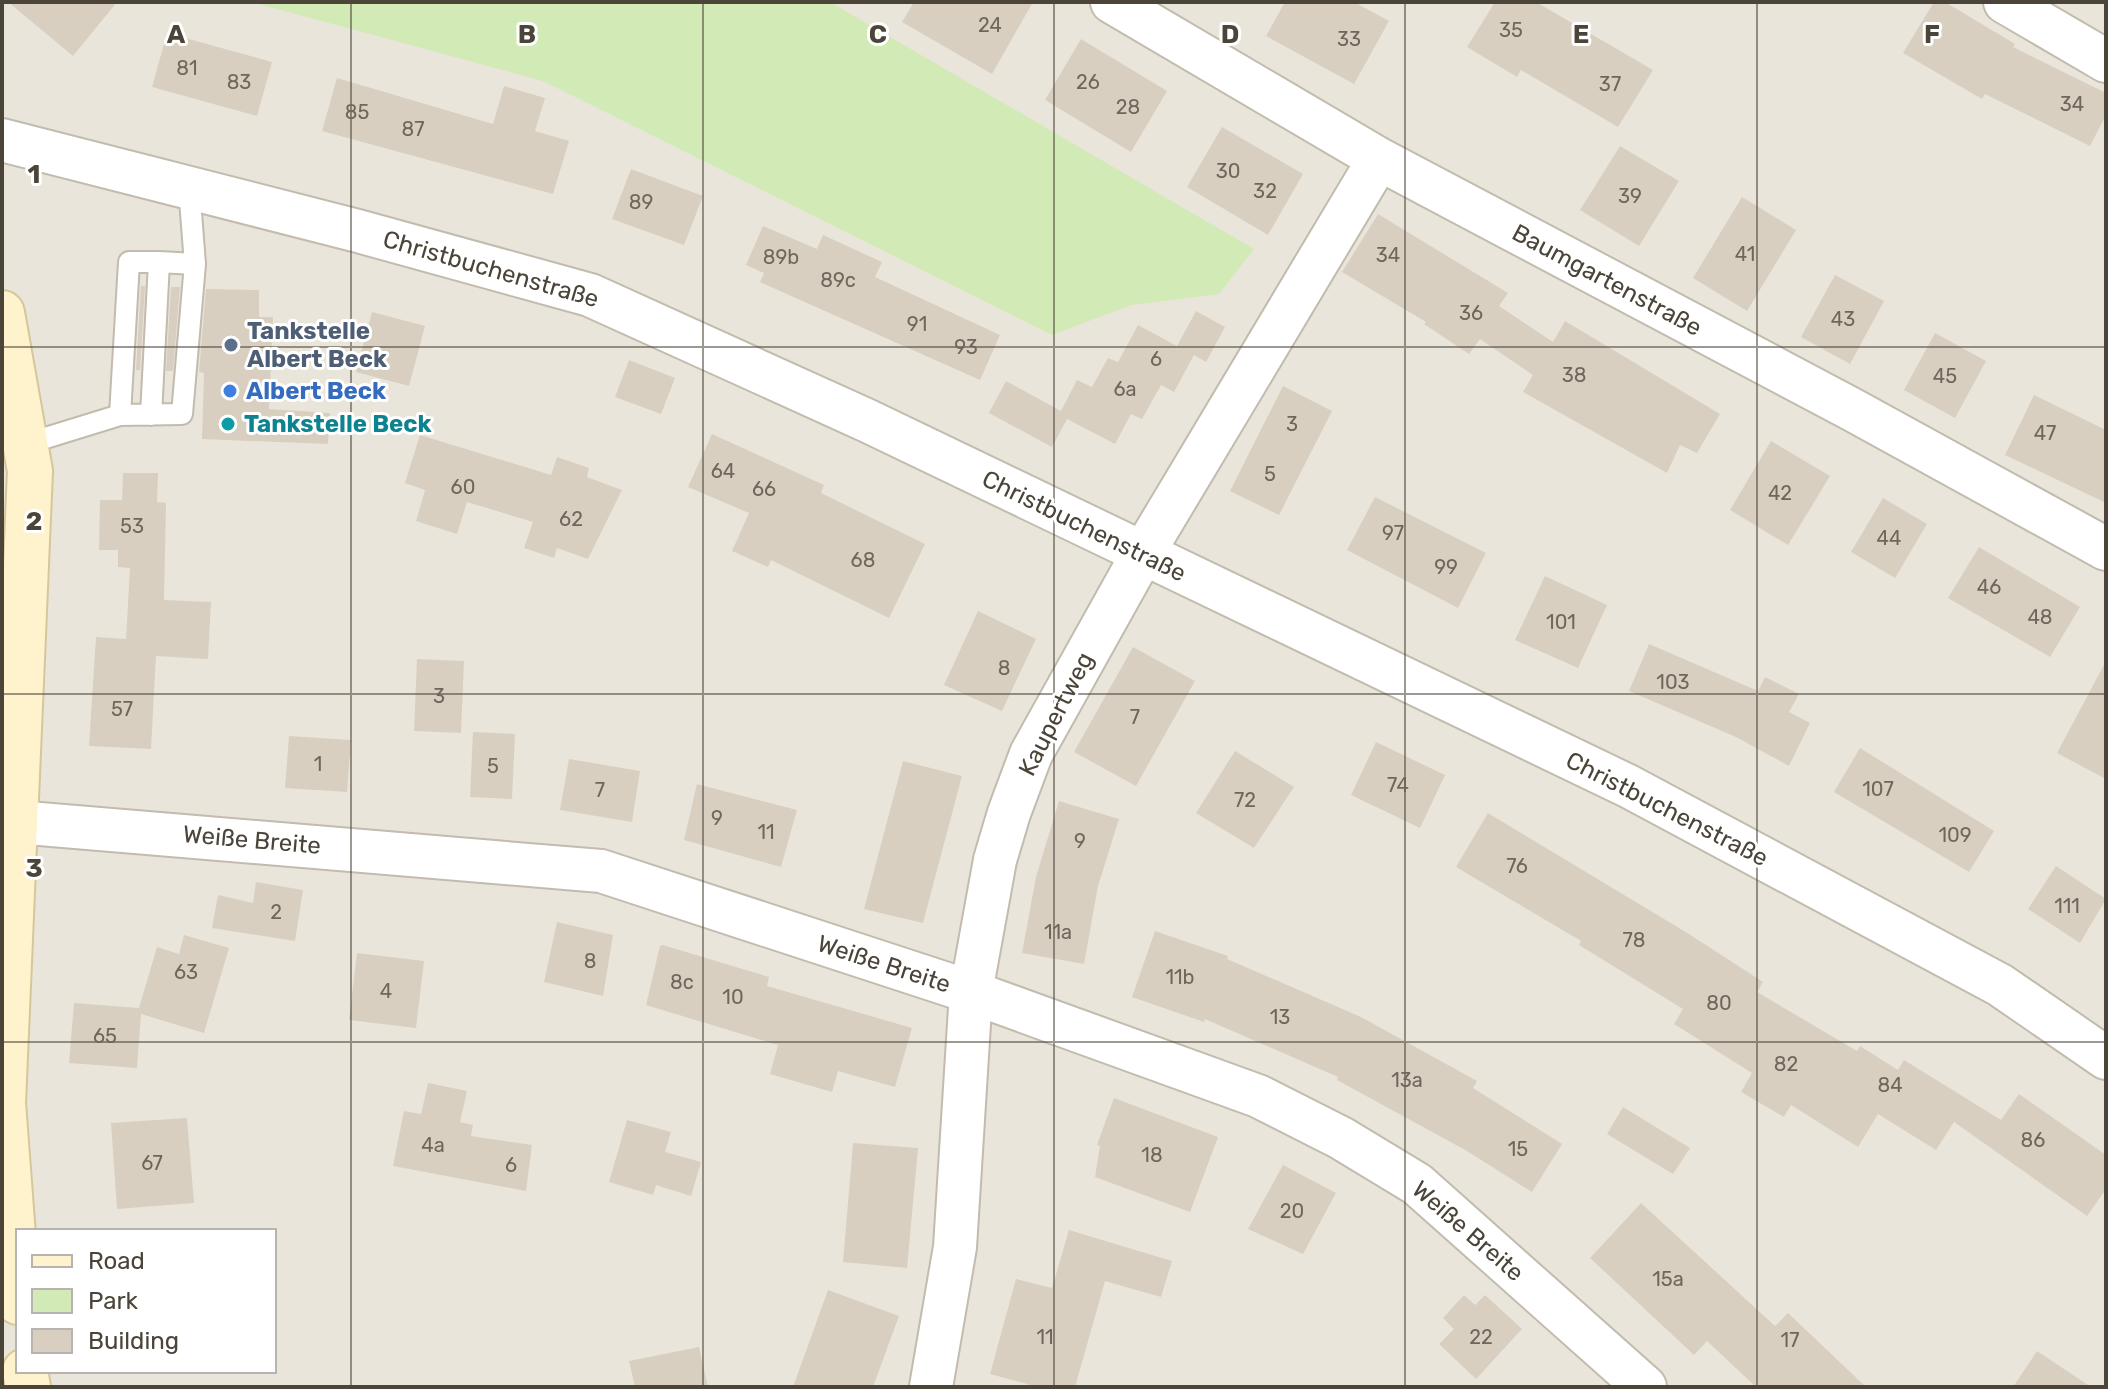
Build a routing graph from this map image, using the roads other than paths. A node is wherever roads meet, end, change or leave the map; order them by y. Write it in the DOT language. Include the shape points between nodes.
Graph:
graph roads {
  1 [pos="1112,2"];
  2 [pos="2005,2"];
  3 [pos="2106,61"];
  4 [pos="2,140"];
  5 [pos="1379,159"];
  6 [pos="189,187"];
  7 [pos="159,262"];
  8 [pos="195,264"];
  9 [pos="2,313"];
  10 [pos="120,415"];
  11 [pos="151,415"];
  12 [pos="26,444"];
  13 [pos="2106,549"];
  14 [pos="1142,555"];
  15 [pos="16,822"];
  16 [pos="971,992"];
  17 [pos="2106,1058"];
  18 [pos="16,1275"];
  19 [pos="931,1387"];
  20 [pos="1645,1387"];
  1 -- 5 [label="street, Baumgartenstraße"];
  2 -- 3 [label="street"];
  4 -- 6 [label="street, Christbuchenstraße"];
  5 -- 13 [label="street, Baumgartenstraße"];
  5 -- 14 [label="street, Kaupertweg"];
  6 -- 8 [label="lane"];
  6 -- 14 [label="street, Christbuchenstraße" via="590,295 868,421"];
  7 -- 8 [label="lane"];
  7 -- 10 [label="lane" via="129,262"];
  7 -- 11 [label="lane"];
  8 -- 11 [label="lane" via="182,414"];
  9 -- 12 [label="main road"];
  10 -- 11 [label="lane"];
  10 -- 12 [label="lane"];
  12 -- 15 [label="main road" via="30,471"];
  14 -- 16 [label="street, Kaupertweg" via="1031,754 995,860"];
  14 -- 17 [label="street, Christbuchenstraße" via="1628,786 2000,985"];
  15 -- 16 [label="street, Weiße Breite" via="601,871"];
  15 -- 18 [label="main road" via="3,1103"];
  16 -- 19 [label="street, Kaupertweg" via="955,1247"];
  16 -- 20 [label="street, Weiße Breite" via="1258,1096 1341,1138 1417,1184"];
}
